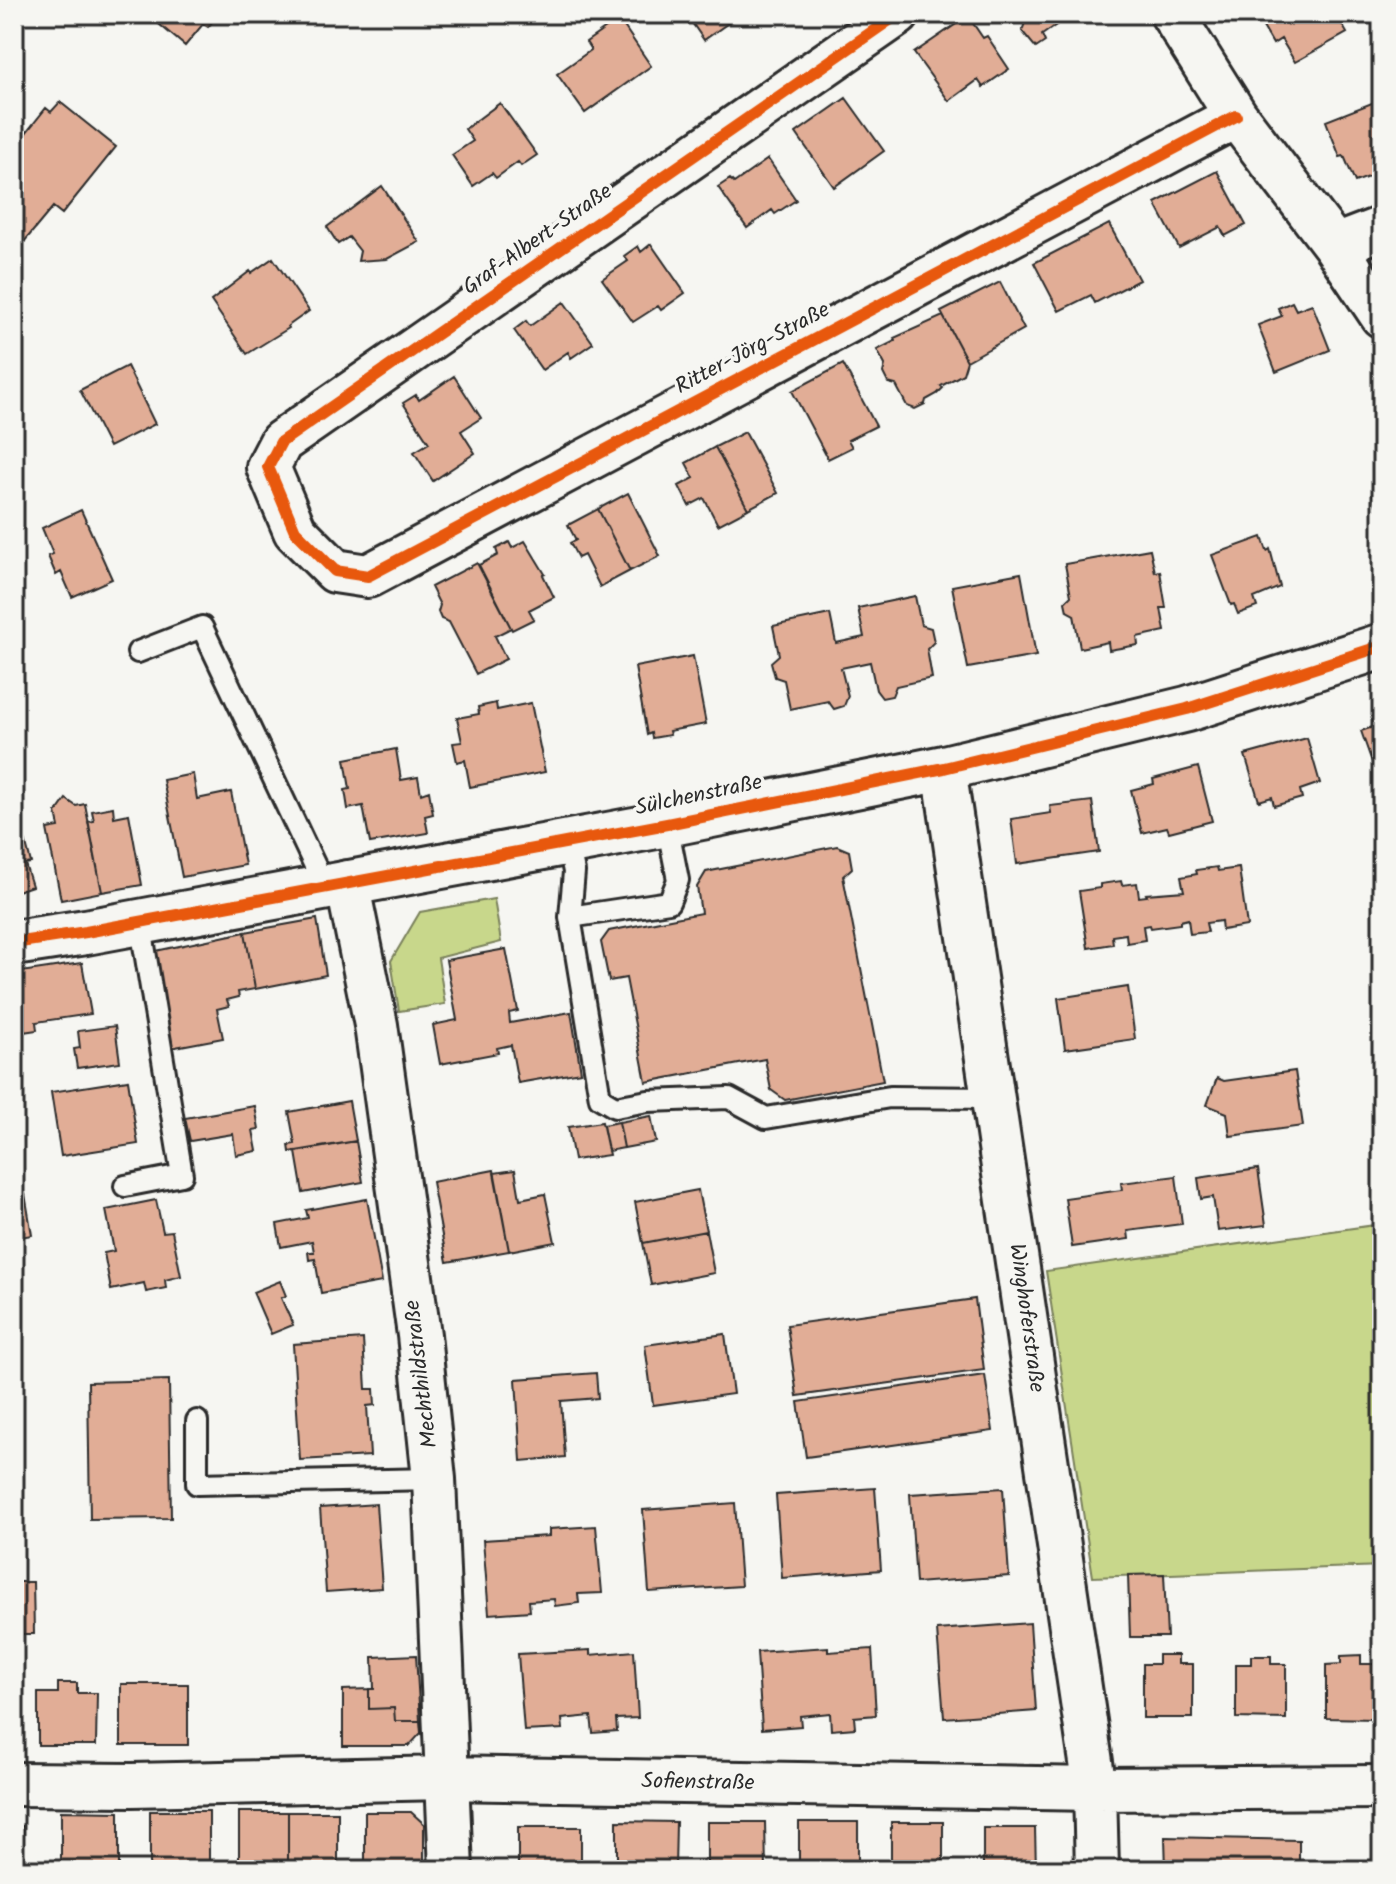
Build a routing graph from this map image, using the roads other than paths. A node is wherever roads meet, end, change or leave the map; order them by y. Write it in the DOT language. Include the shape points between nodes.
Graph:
graph roads {
  1 [pos="898,14"];
  2 [pos="1176,15"];
  3 [pos="1236,116"];
  4 [pos="1382,228"];
  5 [pos="1335,246"];
  6 [pos="1382,316"];
  7 [pos="295,531"];
  8 [pos="1382,646"];
  9 [pos="138,652"];
  10 [pos="944,768"];
  11 [pos="667,824"];
  12 [pos="568,842"];
  13 [pos="336,884"];
  14 [pos="570,917"];
  15 [pos="140,921"];
  16 [pos="14,943"];
  17 [pos="994,1098"];
  18 [pos="125,1186"];
  19 [pos="197,1421"];
  20 [pos="434,1479"];
  21 [pos="445,1778"];
  22 [pos="14,1784"];
  23 [pos="1382,1787"];
  24 [pos="1095,1789"];
  25 [pos="451,1870"];
  26 [pos="1097,1870"];
  1 -- 7 [label="street, Graf-Albert-Straße" via="281,442 268,467"];
  2 -- 3 [label="street"];
  3 -- 5 [label="street"];
  3 -- 7 [label="street, Ritter-Jörg-Straße" via="368,576 335,571"];
  4 -- 5 [label="street"];
  5 -- 6 [label="street"];
  8 -- 10 [label="main road, Sülchenstraße" via="1187,709"];
  9 -- 13 [label="lane" via="202,627"];
  10 -- 11 [label="main road, Sülchenstraße"];
  10 -- 17 [label="street, Winghoferstraße"];
  11 -- 12 [label="main road, Sülchenstraße"];
  11 -- 14 [label="lane" via="678,880 669,902"];
  12 -- 13 [label="main road, Sülchenstraße"];
  12 -- 14 [label="lane" via="574,872"];
  13 -- 15 [label="main road, Sülchenstraße"];
  13 -- 20 [label="street, Mechthildstraße" via="376,1025"];
  14 -- 17 [label="lane" via="600,1098 615,1107 729,1098 766,1118 890,1097"];
  15 -- 16 [label="main road, Sülchenstraße"];
  15 -- 18 [label="lane" via="182,1175"];
  17 -- 24 [label="street, Winghoferstraße"];
  19 -- 20 [label="lane" via="197,1484"];
  20 -- 21 [label="street, Mechthildstraße"];
  21 -- 22 [label="street, Sofienstraße"];
  21 -- 24 [label="street, Sofienstraße"];
  21 -- 25 [label="street, Mechthildstraße"];
  23 -- 24 [label="street, Sofienstraße"];
  24 -- 26 [label="street, Winghoferstraße"];
}
